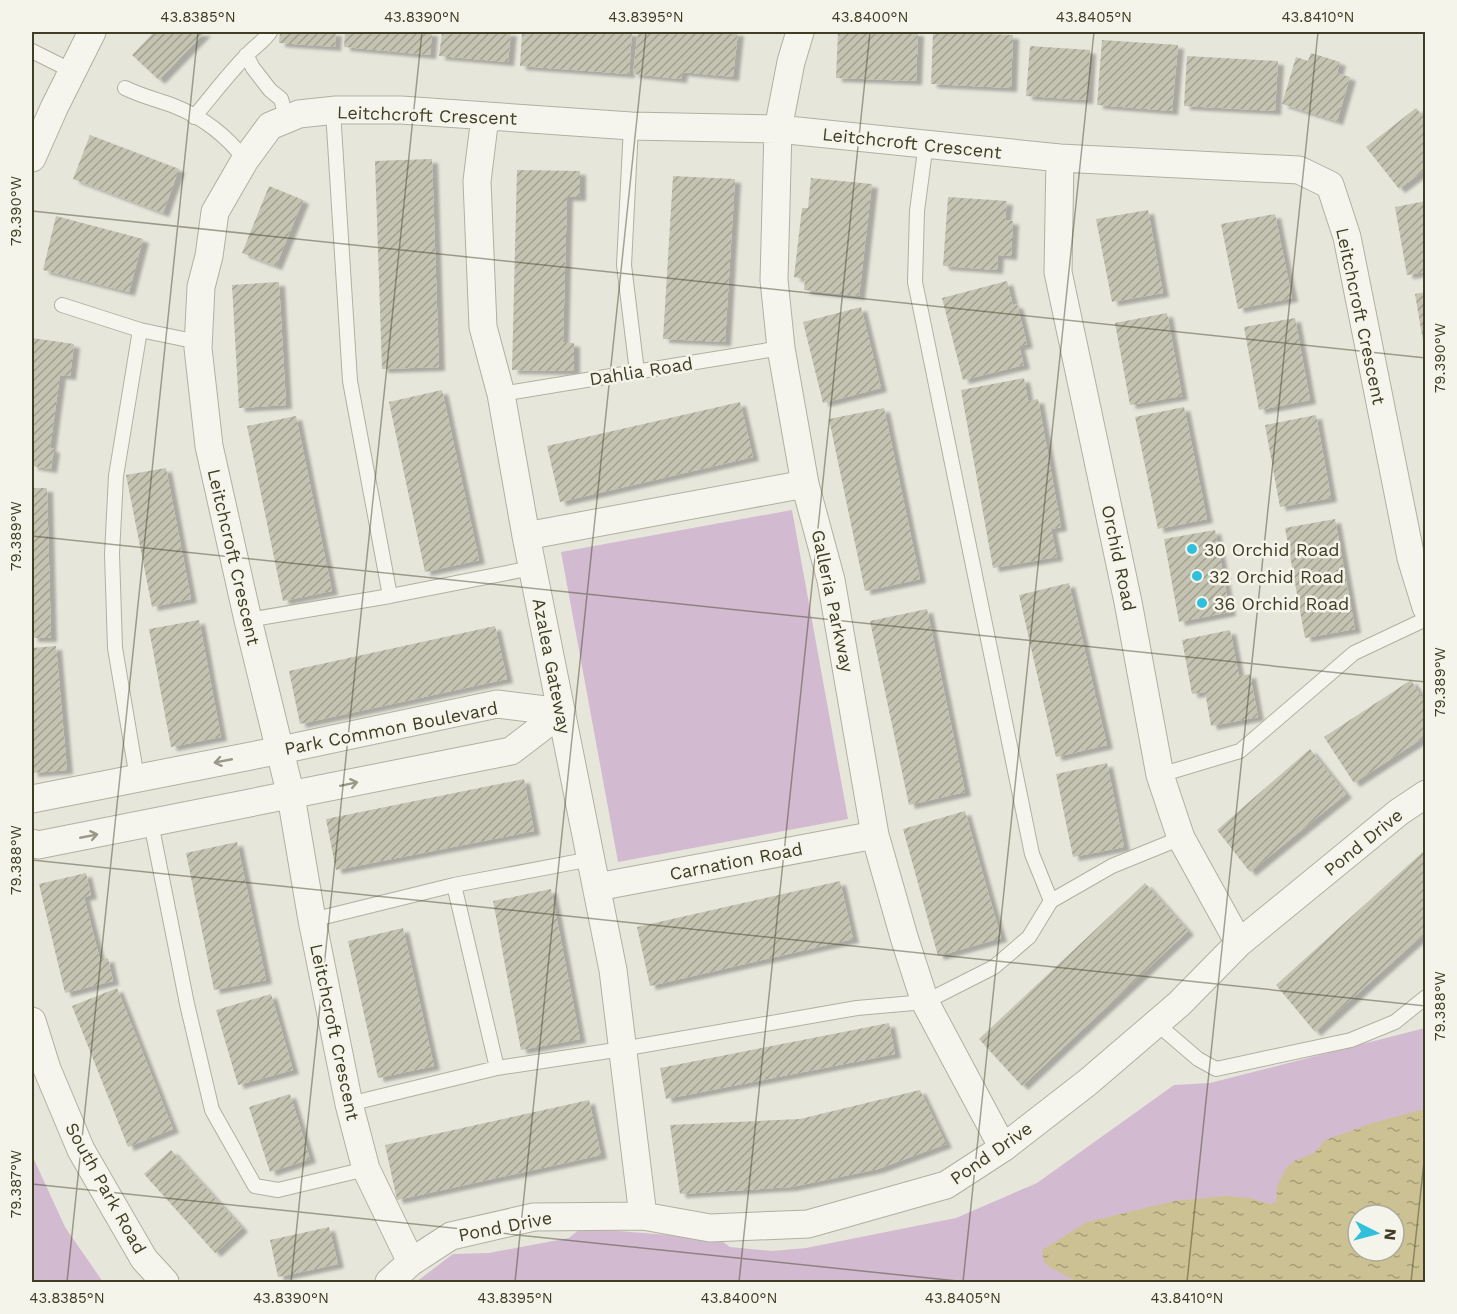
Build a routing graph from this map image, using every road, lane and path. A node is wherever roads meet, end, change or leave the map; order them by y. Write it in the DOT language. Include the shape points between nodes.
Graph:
graph roads {
  1 [pos="92,32"];
  2 [pos="270,32"];
  3 [pos="800,32"];
  4 [pos="32,51"];
  5 [pos="246,55"];
  6 [pos="72,71"];
  7 [pos="125,88"];
  8 [pos="333,111"];
  9 [pos="194,117"];
  10 [pos="485,117"];
  11 [pos="286,120"];
  12 [pos="631,126"];
  13 [pos="778,129"];
  14 [pos="926,144"];
  15 [pos="32,158"];
  16 [pos="1060,158"];
  17 [pos="245,160"];
  18 [pos="62,305"];
  19 [pos="140,330"];
  20 [pos="198,342"];
  21 [pos="782,348"];
  22 [pos="637,372"];
  23 [pos="501,394"];
  24 [pos="805,484"];
  25 [pos="526,536"];
  26 [pos="532,568"];
  27 [pos="390,596"];
  28 [pos="1425,607"];
  29 [pos="1425,619"];
  30 [pos="248,620"];
  31 [pos="562,712"];
  32 [pos="281,750"];
  33 [pos="1160,775"];
  34 [pos="137,778"];
  35 [pos="1425,794"];
  36 [pos="291,796"];
  37 [pos="32,799"];
  38 [pos="151,824"];
  39 [pos="875,835"];
  40 [pos="1181,838"];
  41 [pos="32,843"];
  42 [pos="591,859"];
  43 [pos="453,885"];
  44 [pos="597,887"];
  45 [pos="1051,901"];
  46 [pos="312,920"];
  47 [pos="1239,943"];
  48 [pos="1425,997"];
  49 [pos="925,1002"];
  50 [pos="32,1021"];
  51 [pos="1156,1023"];
  52 [pos="622,1049"];
  53 [pos="497,1068"];
  54 [pos="349,1104"];
  55 [pos="1003,1148"];
  56 [pos="366,1169"];
  57 [pos="643,1216"];
  58 [pos="411,1262"];
  59 [pos="165,1282"];
  60 [pos="389,1282"];
  1 -- 6 [label="street"];
  2 -- 5 [label="lane"];
  3 -- 13 [label="street, Galleria Parkway"];
  4 -- 6 [label="lane"];
  5 -- 9 [label="lane"];
  5 -- 11 [label="lane" via="270,90 281,99"];
  6 -- 15 [label="street"];
  7 -- 9 [label="lane"];
  8 -- 10 [label="street, Leitchcroft Crescent" via="401,110"];
  8 -- 11 [label="street, Leitchcroft Crescent" via="299,114"];
  8 -- 27 [label="lane" via="350,381"];
  9 -- 17 [label="lane" via="213,127"];
  10 -- 12 [label="street, Leitchcroft Crescent"];
  10 -- 23 [label="street, Azalea Gateway" via="477,181 483,327"];
  11 -- 17 [label="street, Leitchcroft Crescent" via="270,126"];
  12 -- 13 [label="street, Leitchcroft Crescent"];
  12 -- 22 [label="lane" via="624,265"];
  13 -- 14 [label="street, Leitchcroft Crescent"];
  13 -- 21 [label="street, Galleria Parkway" via="774,280"];
  14 -- 16 [label="street, Leitchcroft Crescent"];
  14 -- 45 [label="lane" via="917,211 915,282 1032,854"];
  16 -- 28 [label="street, Leitchcroft Crescent" via="1279,168 1299,170 1330,185 1347,237 1411,558"];
  16 -- 33 [label="street, Orchid Road" via="1058,272 1128,602"];
  17 -- 20 [label="street, Leitchcroft Crescent" via="215,212 201,287"];
  18 -- 19 [label="lane"];
  19 -- 20 [label="lane"];
  19 -- 34 [label="lane" via="116,476 112,554 116,648"];
  20 -- 30 [label="street, Leitchcroft Crescent" via="209,446"];
  21 -- 22 [label="lane, Dahlia Road"];
  21 -- 24 [label="street, Galleria Parkway"];
  22 -- 23 [label="lane, Dahlia Road"];
  23 -- 25 [label="street, Azalea Gateway"];
  24 -- 25 [label="street"];
  24 -- 39 [label="street, Galleria Parkway" via="831,580"];
  25 -- 26 [label="street, Azalea Gateway"];
  26 -- 27 [label="lane"];
  26 -- 31 [label="street, Azalea Gateway"];
  27 -- 30 [label="lane"];
  29 -- 33 [label="lane" via="1354,653 1240,751"];
  30 -- 32 [label="street, Leitchcroft Crescent"];
  31 -- 32 [label="street, Park Common Boulevard" via="497,704"];
  36 -- 31 [label="street, one-way" via="511,751"];
  31 -- 42 [label="street, Azalea Gateway"];
  32 -- 34 [label="street, Park Common Boulevard, one-way"];
  32 -- 36 [label="street, Leitchcroft Crescent"];
  33 -- 40 [label="street, Orchid Road"];
  34 -- 37 [label="street, Park Common Boulevard"];
  35 -- 47 [label="street, Pond Drive"];
  36 -- 38 [label="street"];
  36 -- 46 [label="street, Leitchcroft Crescent"];
  41 -- 38 [label="street, one-way"];
  38 -- 56 [label="lane" via="213,1110 255,1186 278,1190"];
  39 -- 44 [label="street, Carnation Road"];
  39 -- 49 [label="street, Galleria Parkway"];
  40 -- 45 [label="lane" via="1112,866"];
  40 -- 47 [label="street, Orchid Road"];
  42 -- 43 [label="lane"];
  42 -- 44 [label="street, Azalea Gateway"];
  43 -- 46 [label="lane"];
  43 -- 53 [label="lane"];
  44 -- 52 [label="street, Azalea Gateway" via="613,970"];
  45 -- 49 [label="lane" via="1029,936 994,967"];
  46 -- 54 [label="street, Leitchcroft Crescent"];
  47 -- 51 [label="street, Pond Drive"];
  48 -- 51 [label="lane" via="1395,1022 1351,1040 1216,1069 1198,1059"];
  49 -- 52 [label="lane" via="857,1008"];
  49 -- 55 [label="street, Galleria Parkway"];
  50 -- 59 [label="street, South Park Road" via="47,1069 81,1150 144,1259"];
  51 -- 55 [label="street, Pond Drive"];
  52 -- 53 [label="lane"];
  52 -- 57 [label="street, Azalea Gateway"];
  53 -- 54 [label="lane"];
  54 -- 56 [label="street, Leitchcroft Crescent"];
  55 -- 57 [label="street, Pond Drive" via="946,1185 808,1224 710,1228"];
  56 -- 58 [label="street, Leitchcroft Crescent"];
  57 -- 58 [label="street, Pond Drive" via="534,1217 451,1236"];
  58 -- 60 [label="street, Pond Drive"];
}
